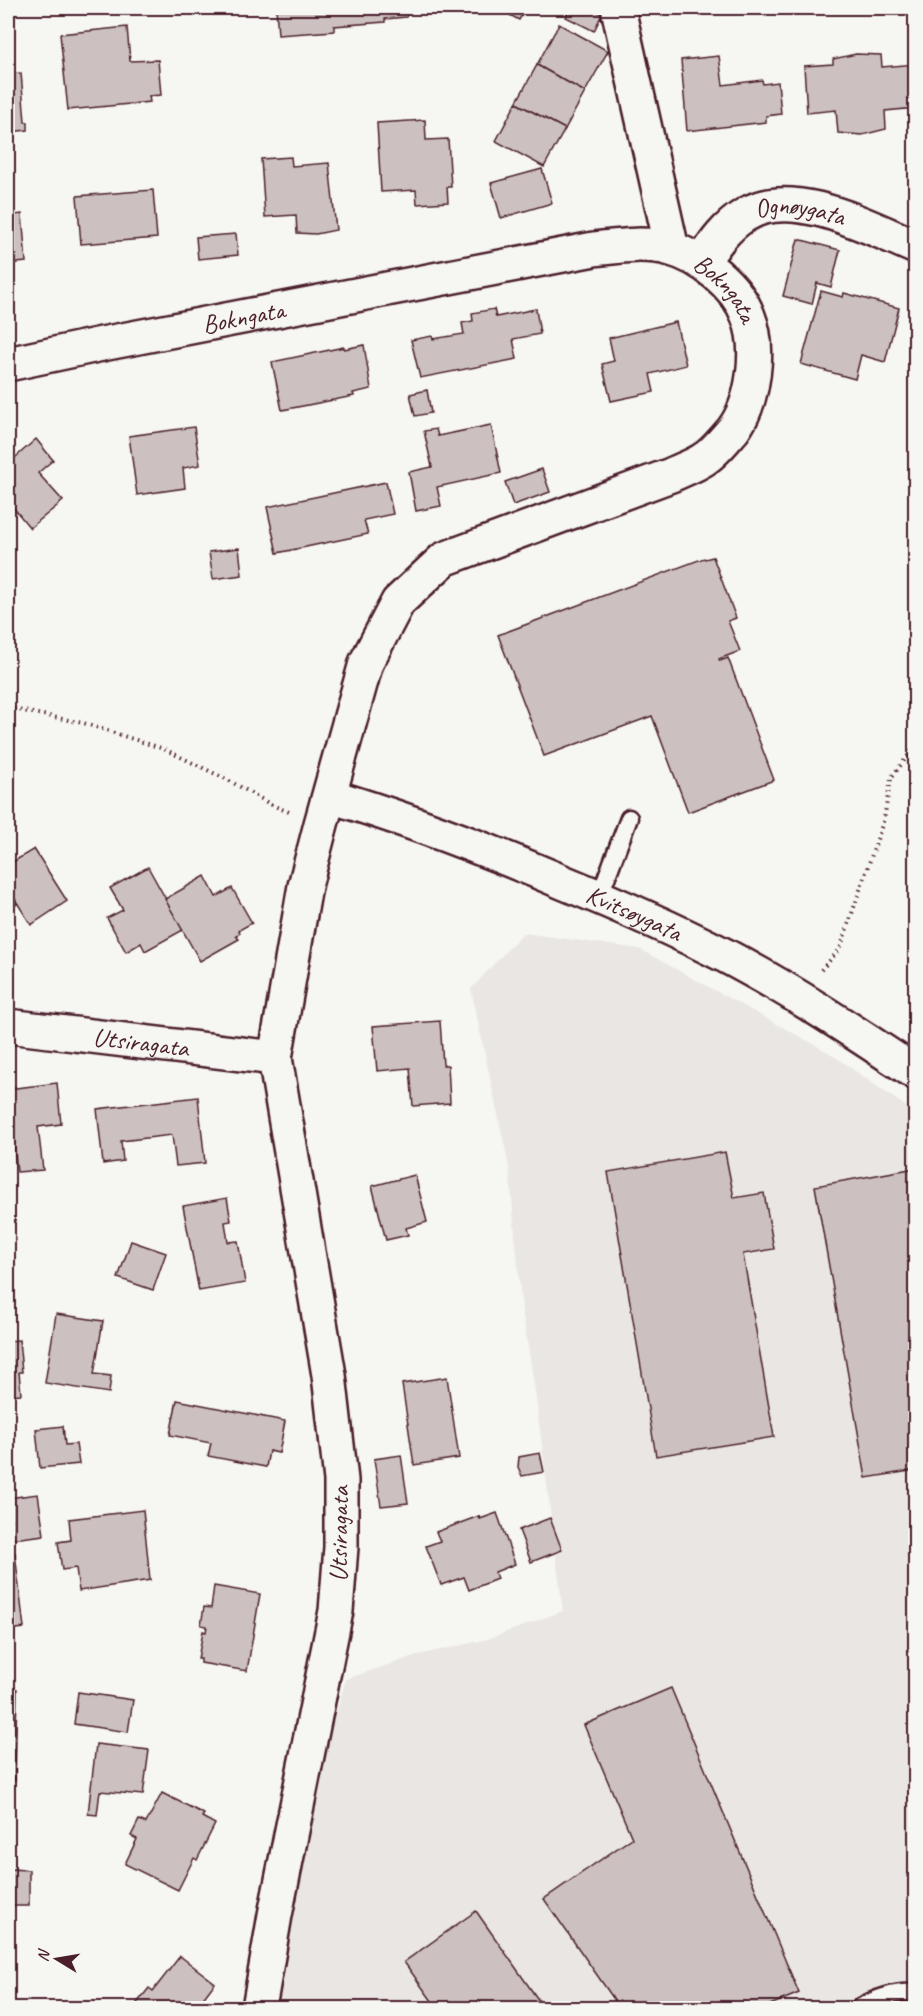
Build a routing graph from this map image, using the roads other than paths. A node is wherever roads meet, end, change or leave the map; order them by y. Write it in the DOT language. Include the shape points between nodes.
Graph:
graph roads {
  1 [pos="619,13"];
  2 [pos="915,247"];
  3 [pos="672,249"];
  4 [pos="702,263"];
  5 [pos="8,364"];
  6 [pos="326,810"];
  7 [pos="629,818"];
  8 [pos="598,897"];
  9 [pos="8,1026"];
  10 [pos="274,1058"];
  11 [pos="915,1073"];
  12 [pos="915,1994"];
  13 [pos="259,2008"];
  14 [pos="859,2008"];
  1 -- 3 [label="street"];
  2 -- 4 [label="street, Ognøygata" via="811,207 776,204 746,214 721,234"];
  3 -- 4 [label="street, Bokngata"];
  3 -- 5 [label="street, Bokngata" via="635,244 594,249"];
  4 -- 6 [label="street, Bokngata" via="729,285 748,316 756,354 751,393 734,429 705,459 671,475 444,559 398,602 366,663"];
  6 -- 8 [label="street, Kvitsøygata" via="406,819"];
  6 -- 10 [label="street, Utsiragata" via="305,886"];
  7 -- 8 [label="lane"];
  8 -- 11 [label="street, Kvitsøygata" via="726,957"];
  9 -- 10 [label="street, Utsiragata"];
  10 -- 13 [label="street, Utsiragata" via="329,1376 341,1480 341,1547 336,1611"];
  12 -- 14 [label="lane" via="871,2000"];
}
